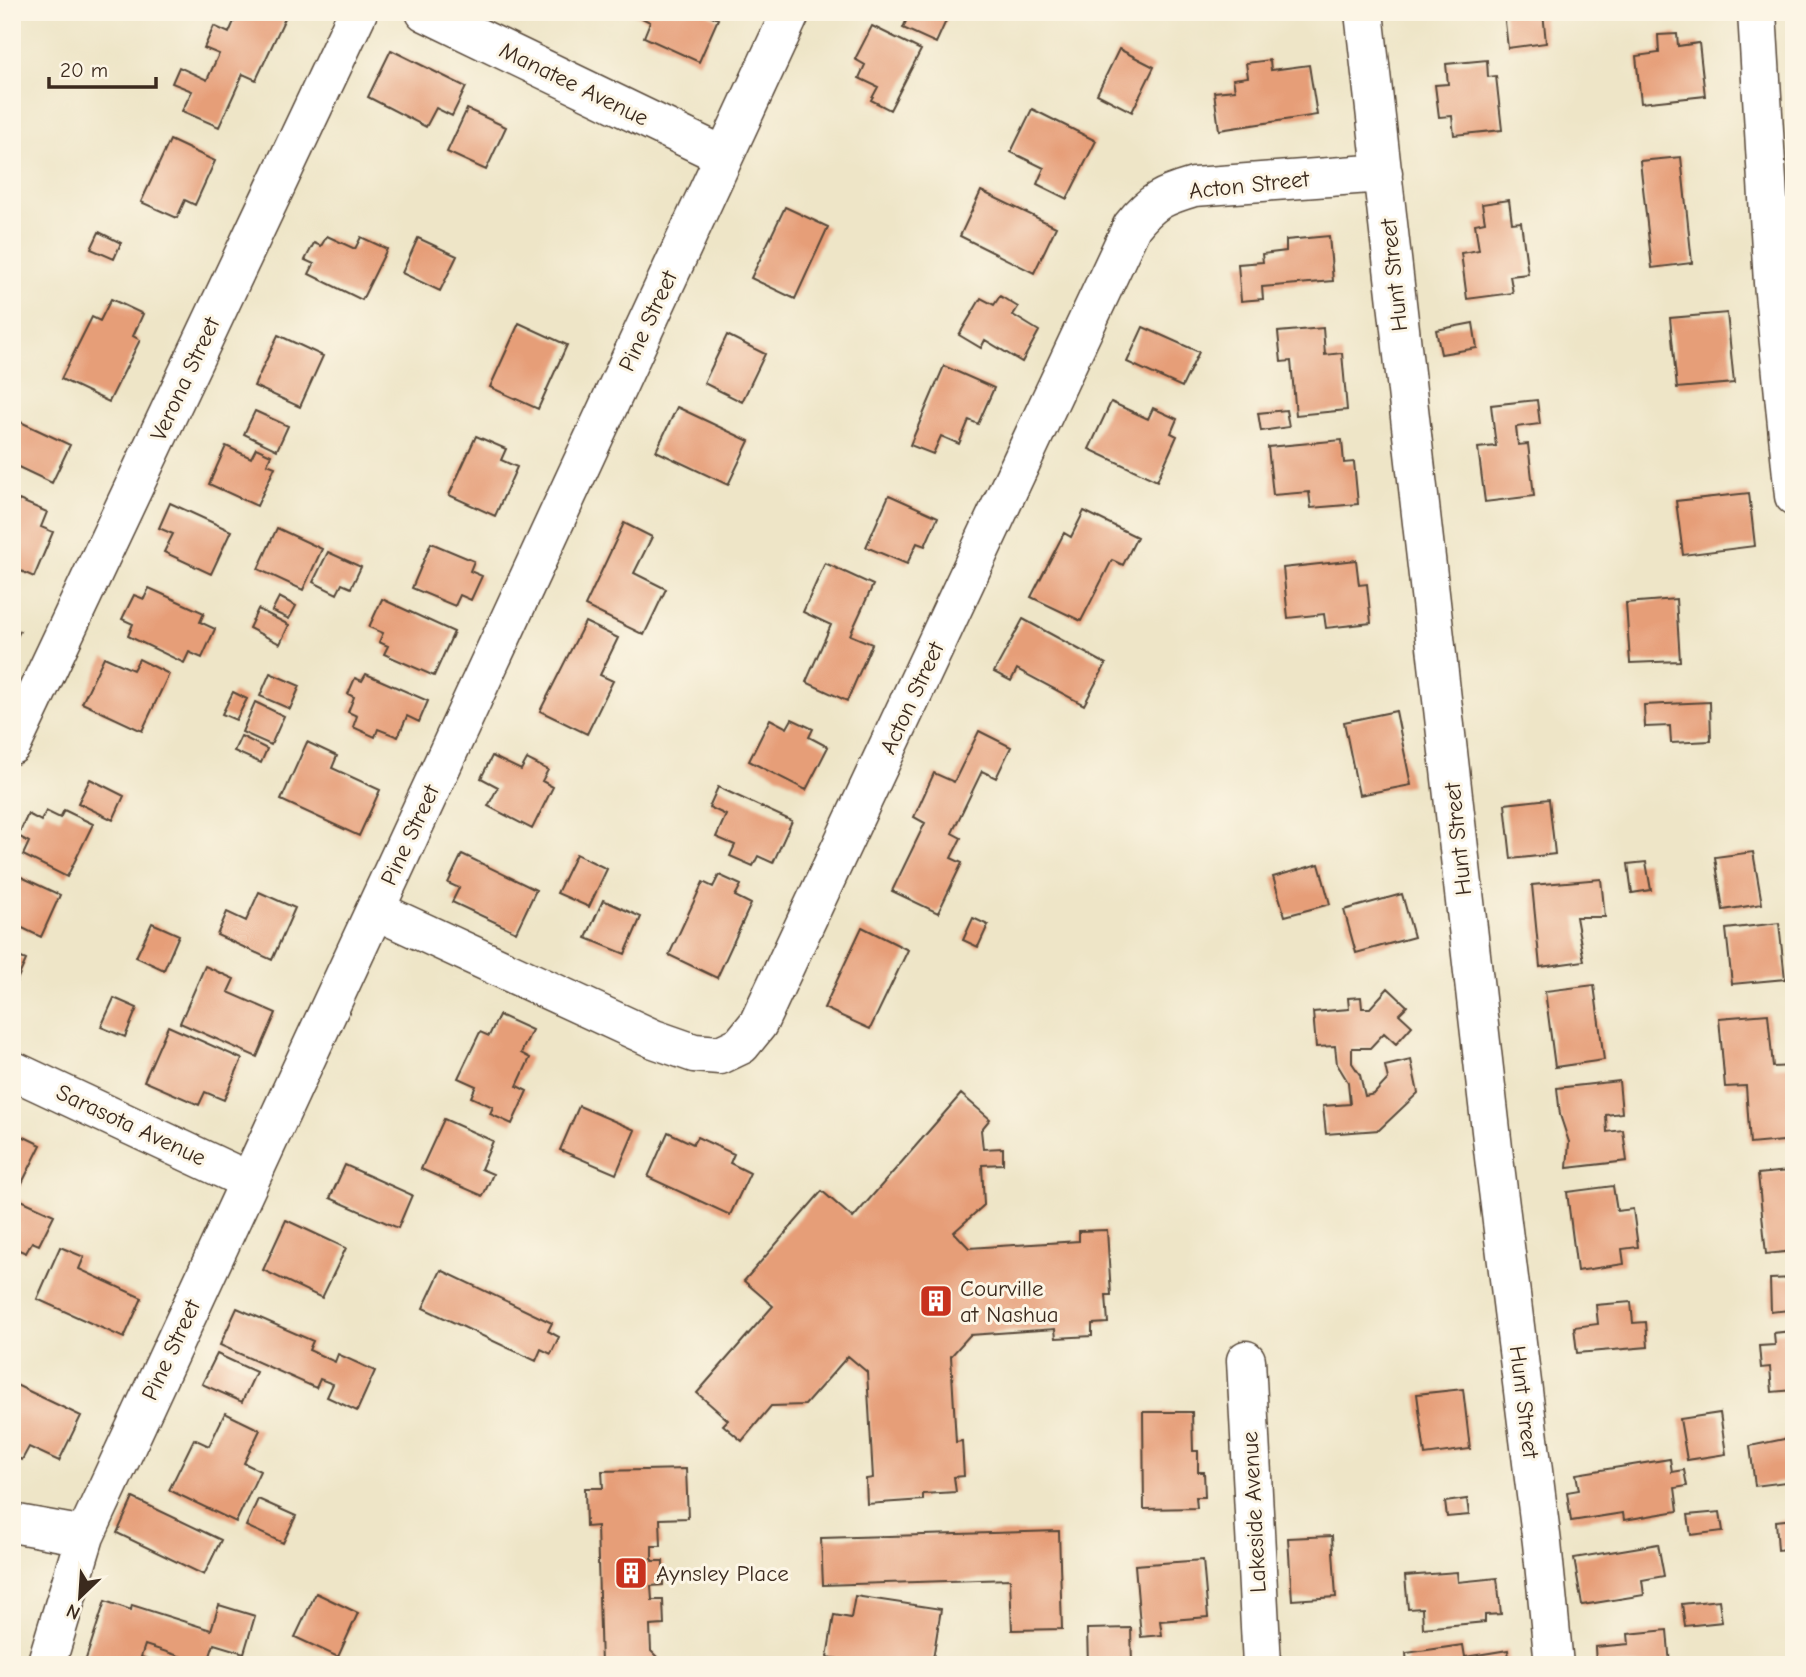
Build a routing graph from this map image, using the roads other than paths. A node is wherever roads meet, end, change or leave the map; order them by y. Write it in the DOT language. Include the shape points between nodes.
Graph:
graph roads {
  1 [pos="358,12"];
  2 [pos="425,12"];
  3 [pos="791,12"];
  4 [pos="1364,12"];
  5 [pos="1757,12"];
  6 [pos="724,156"];
  7 [pos="1383,173"];
  8 [pos="1794,496"];
  9 [pos="12,745"];
  10 [pos="375,910"];
  11 [pos="12,1070"];
  12 [pos="249,1181"];
  13 [pos="1246,1360"];
  14 [pos="12,1523"];
  15 [pos="85,1536"];
  16 [pos="46,1665"];
  17 [pos="1262,1665"];
  18 [pos="1554,1665"];
  1 -- 9 [label="street, Verona Street"];
  2 -- 6 [label="street, Manatee Avenue"];
  3 -- 6 [label="street, Pine Street"];
  4 -- 7 [label="street, Hunt Street"];
  5 -- 8 [label="street" via="1773,283"];
  6 -- 10 [label="street, Pine Street"];
  7 -- 10 [label="street, Acton Street" via="1194,187 1164,195 1132,226 814,908 758,1024 741,1045 720,1055 694,1053 654,1039"];
  7 -- 18 [label="street, Hunt Street"];
  10 -- 12 [label="street, Pine Street"];
  11 -- 12 [label="street, Sarasota Avenue"];
  12 -- 15 [label="street, Pine Street"];
  13 -- 17 [label="street, Lakeside Avenue"];
  14 -- 15 [label="street"];
  15 -- 16 [label="street, Pine Street"];
}
